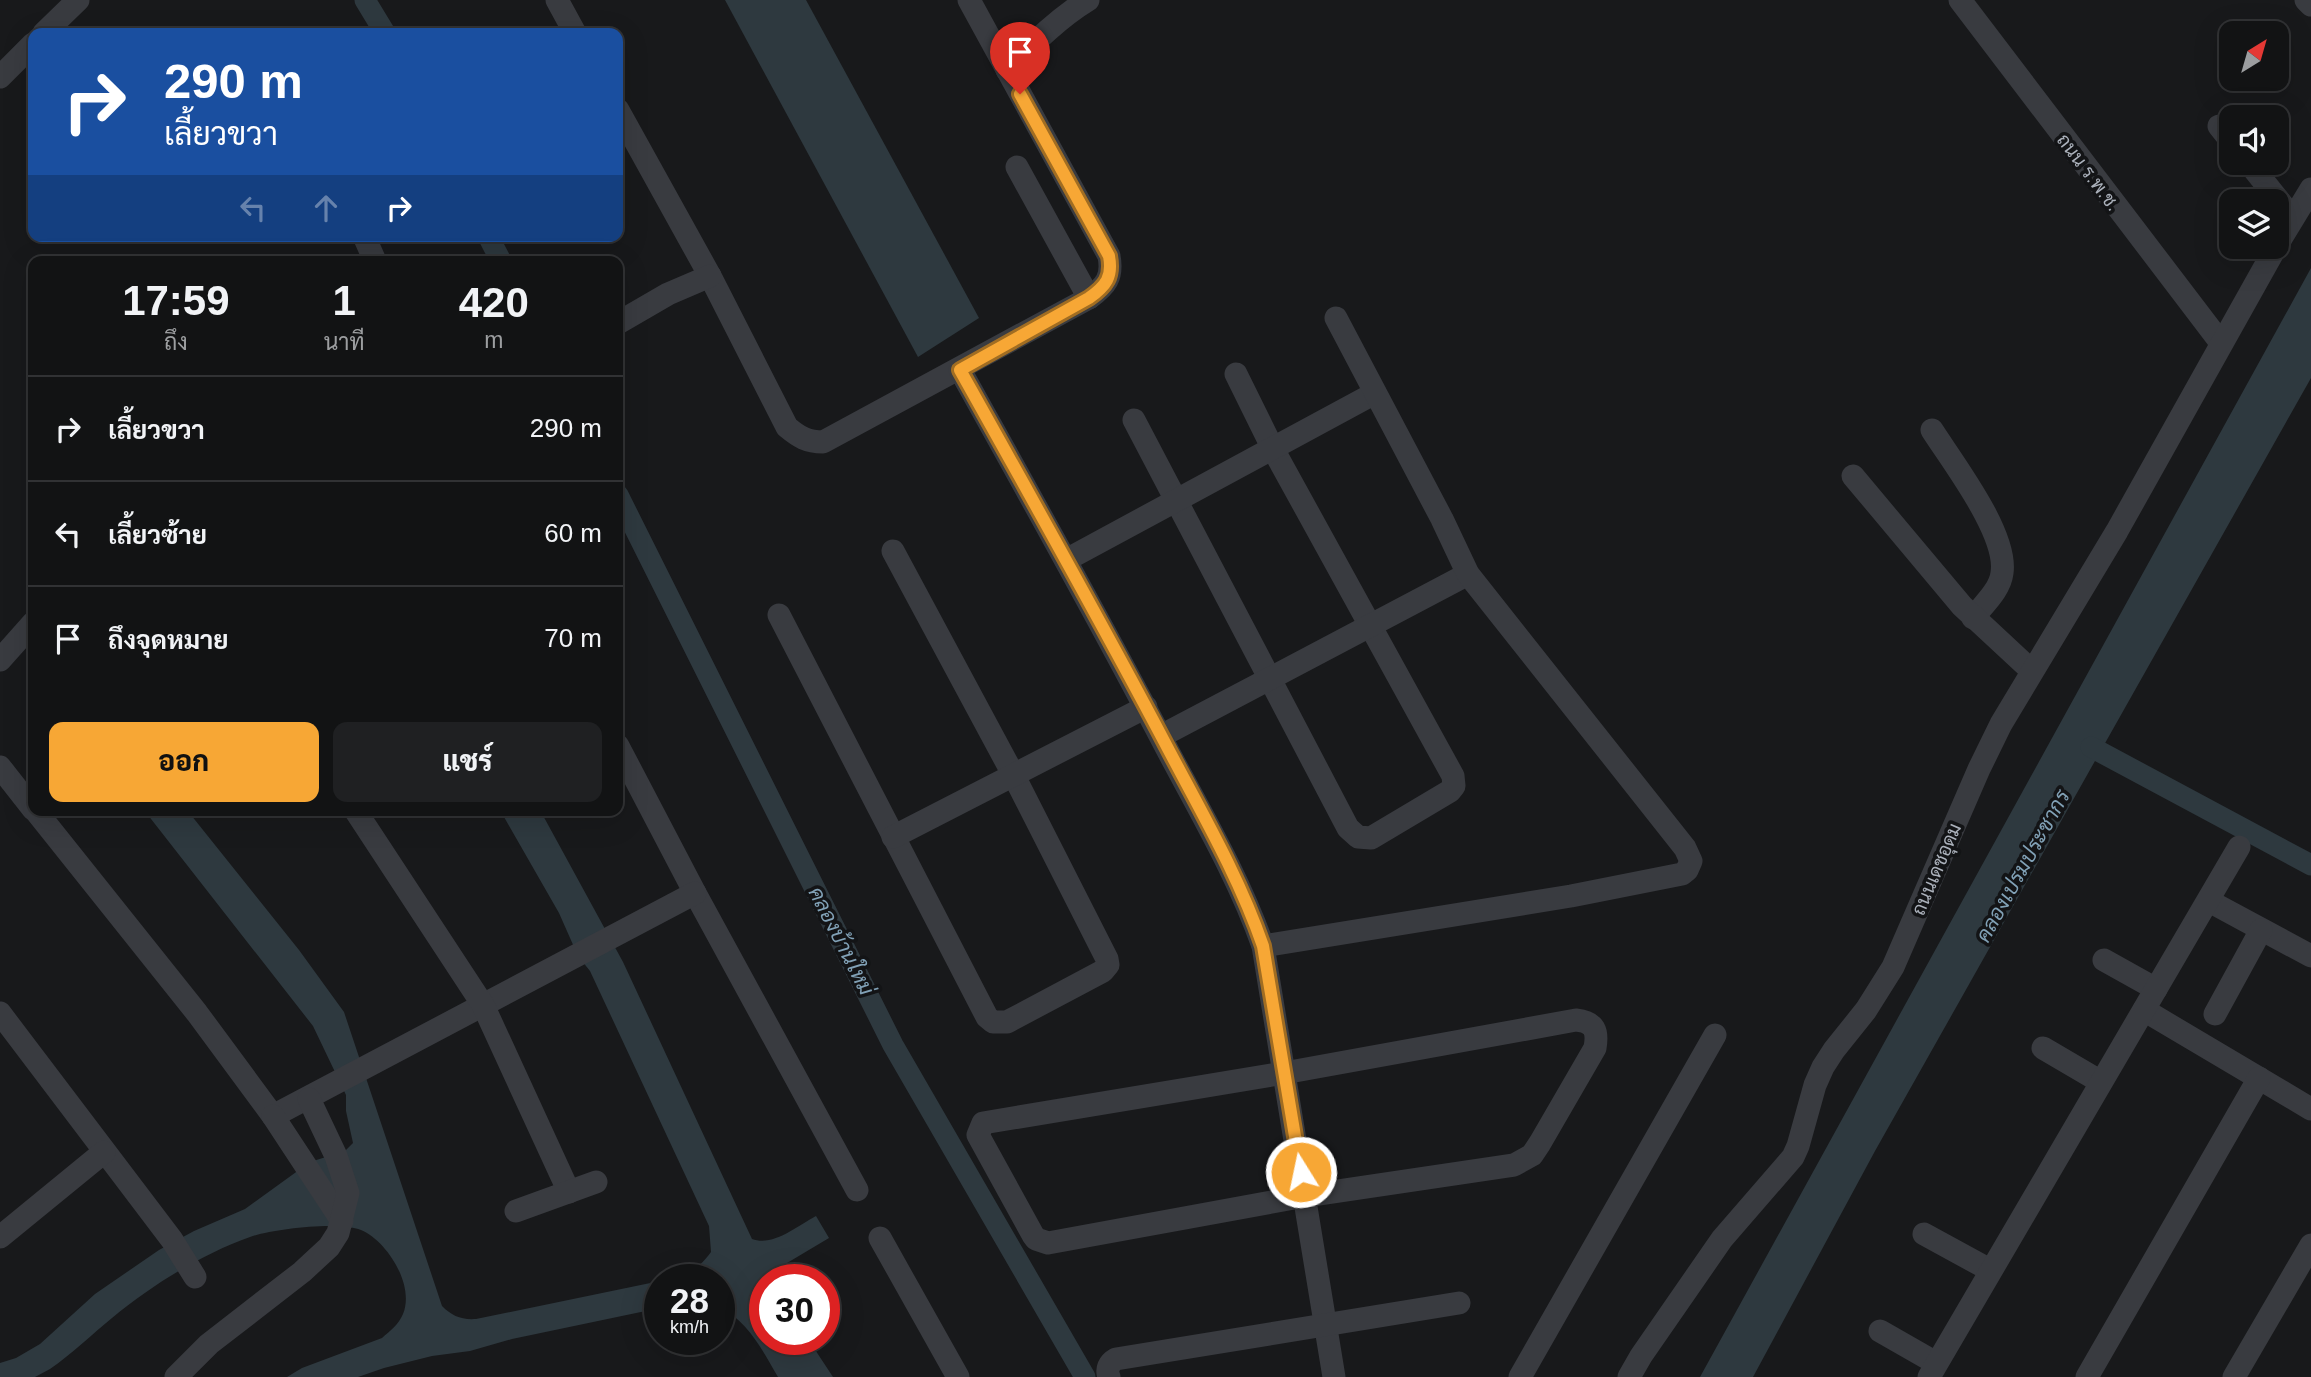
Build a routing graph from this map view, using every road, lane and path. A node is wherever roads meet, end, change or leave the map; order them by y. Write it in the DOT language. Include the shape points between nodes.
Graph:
graph roads {
  1 [pos="78,0"];
  2 [pos="557,0"];
  3 [pos="969,0"];
  4 [pos="1088,0"];
  5 [pos="1959,0"];
  6 [pos="2306,0"];
  7 [pos="2311,5"];
  8 [pos="49,28"];
  9 [pos="572,28"];
  10 [pos="28,49"];
  11 [pos="1007,70"];
  12 [pos="0,77"];
  13 [pos="623,119"];
  14 [pos="1017,167"];
  15 [pos="2258,175"];
  16 [pos="2311,189"];
  17 [pos="2292,218"];
  18 [pos="2289,223"];
  19 [pos="2269,259"];
  20 [pos="710,276"];
  21 [pos="1089,298"];
  22 [pos="1336,318"];
  23 [pos="623,320"];
  24 [pos="2221,343"];
  25 [pos="960,370"];
  26 [pos="1236,374"];
  27 [pos="1375,393"];
  28 [pos="1134,420"];
  29 [pos="1932,430"];
  30 [pos="1273,449"];
  31 [pos="1853,476"];
  32 [pos="1175,502"];
  33 [pos="893,551"];
  34 [pos="1066,560"];
  35 [pos="1468,574"];
  36 [pos="779,615"];
  37 [pos="1973,618"];
  38 [pos="1369,625"];
  39 [pos="28,629"];
  40 [pos="0,660"];
  41 [pos="2032,671"];
  42 [pos="1271,678"];
  43 [pos="1146,706"];
  44 [pos="1161,736"];
  45 [pos="623,756"];
  46 [pos="0,767"];
  47 [pos="1014,776"];
  48 [pos="28,802"];
  49 [pos="40,816"];
  50 [pos="359,816"];
  51 [pos="893,837"];
  52 [pos="2239,847"];
  53 [pos="695,893"];
  54 [pos="2209,901"];
  55 [pos="2261,930"];
  56 [pos="1263,946"];
  57 [pos="2311,956"];
  58 [pos="2104,960"];
  59 [pos="2156,989"];
  60 [pos="483,1005"];
  61 [pos="2144,1010"];
  62 [pos="0,1013"];
  63 [pos="2215,1014"];
  64 [pos="1715,1035"];
  65 [pos="2043,1048"];
  66 [pos="1284,1073"];
  67 [pos="2259,1078"];
  68 [pos="2101,1082"];
  69 [pos="309,1099"];
  70 [pos="2311,1109"];
  71 [pos="273,1116"];
  72 [pos="104,1153"];
  73 [pos="596,1182"];
  74 [pos="857,1190"];
  75 [pos="569,1192"];
  76 [pos="1305,1196"];
  77 [pos="516,1211"];
  78 [pos="342,1221"];
  79 [pos="1924,1234"];
  80 [pos="0,1237"];
  81 [pos="880,1238"];
  82 [pos="2311,1245"];
  83 [pos="1990,1270"];
  84 [pos="195,1277"];
  85 [pos="1459,1303"];
  86 [pos="1325,1325"];
  87 [pos="1880,1331"];
  88 [pos="1933,1370"];
  89 [pos="176,1377"];
  90 [pos="958,1377"];
  91 [pos="1109,1377"];
  92 [pos="1334,1377"];
  93 [pos="1520,1377"];
  94 [pos="1629,1377"];
  95 [pos="2087,1377"];
  96 [pos="2234,1377"];
  1 -- 8 [label="street"];
  2 -- 9 [label="street"];
  3 -- 11 [label="street"];
  4 -- 11 [label="street"];
  5 -- 24 [label="street, ถนน ร.พ.ช."];
  6 -- 7 [label="street"];
  10 -- 12 [label="street"];
  11 -- 21 [label="street" via="1109,256 1110,276"];
  13 -- 20 [label="street"];
  14 -- 21 [label="street"];
  15 -- 17 [label="street"];
  16 -- 17 [label="street, ถนนเดชอุดม"];
  17 -- 18 [label="street, ถนนเดชอุดม"];
  19 -- 24 [label="street, ถนนเดชอุดม"];
  20 -- 23 [label="street"];
  20 -- 25 [label="street" via="787,427 810,442 822,442"];
  21 -- 25 [label="street"];
  22 -- 27 [label="street"];
  24 -- 41 [label="street, ถนนเดชอุดม" via="2117,531"];
  25 -- 34 [label="street"];
  26 -- 30 [label="street"];
  27 -- 30 [label="street"];
  27 -- 35 [label="street"];
  28 -- 32 [label="street"];
  29 -- 37 [label="street" via="1981,507 2003,554 1997,588"];
  30 -- 32 [label="street"];
  30 -- 38 [label="street"];
  31 -- 37 [label="street"];
  32 -- 34 [label="street"];
  32 -- 42 [label="street"];
  33 -- 47 [label="street"];
  34 -- 43 [label="street"];
  35 -- 38 [label="street"];
  35 -- 56 [label="street" via="1685,848 1691,861 1687,870 1571,896"];
  36 -- 51 [label="street"];
  37 -- 41 [label="street"];
  38 -- 42 [label="street"];
  38 -- 42 [label="street" via="1454,782 1450,792 1371,838 1358,837 1348,828"];
  39 -- 40 [label="street"];
  41 -- 94 [label="street, ถนนเดชอุดม" via="1979,769 1885,982 1823,1067 1793,1157 1722,1239"];
  42 -- 44 [label="street"];
  43 -- 44 [label="street"];
  43 -- 47 [label="street"];
  44 -- 56 [label="street" via="1237,881"];
  45 -- 53 [label="street"];
  46 -- 48 [label="street"];
  47 -- 51 [label="street"];
  47 -- 51 [label="street" via="1108,965 1007,1022 987,1017"];
  49 -- 71 [label="street"];
  50 -- 60 [label="street"];
  52 -- 54 [label="street"];
  53 -- 60 [label="street"];
  53 -- 74 [label="street"];
  54 -- 55 [label="street"];
  54 -- 59 [label="street"];
  55 -- 57 [label="street"];
  55 -- 63 [label="street"];
  56 -- 66 [label="street"];
  58 -- 59 [label="street"];
  59 -- 61 [label="street"];
  60 -- 69 [label="street"];
  60 -- 75 [label="street"];
  61 -- 67 [label="street"];
  61 -- 68 [label="street"];
  62 -- 72 [label="street"];
  64 -- 93 [label="street"];
  65 -- 68 [label="street"];
  66 -- 76 [label="street"];
  66 -- 76 [label="street" via="1576,1020 1586,1021 1597,1033 1595,1048 1540,1143 1524,1160"];
  66 -- 76 [label="street" via="983,1123 978,1135 1033,1235 1048,1242"];
  67 -- 70 [label="street"];
  67 -- 95 [label="street"];
  68 -- 83 [label="street"];
  69 -- 71 [label="street"];
  69 -- 78 [label="street" via="344,1176 348,1193"];
  71 -- 78 [label="street"];
  72 -- 80 [label="street"];
  72 -- 84 [label="street"];
  73 -- 75 [label="street"];
  75 -- 77 [label="street"];
  76 -- 86 [label="street"];
  78 -- 89 [label="street" via="329,1247 209,1344"];
  79 -- 83 [label="street"];
  81 -- 90 [label="street"];
  82 -- 96 [label="street"];
  83 -- 88 [label="street"];
  85 -- 86 [label="street"];
  86 -- 91 [label="street" via="1116,1359 1108,1367"];
  86 -- 92 [label="street"];
  87 -- 88 [label="street"];
}
